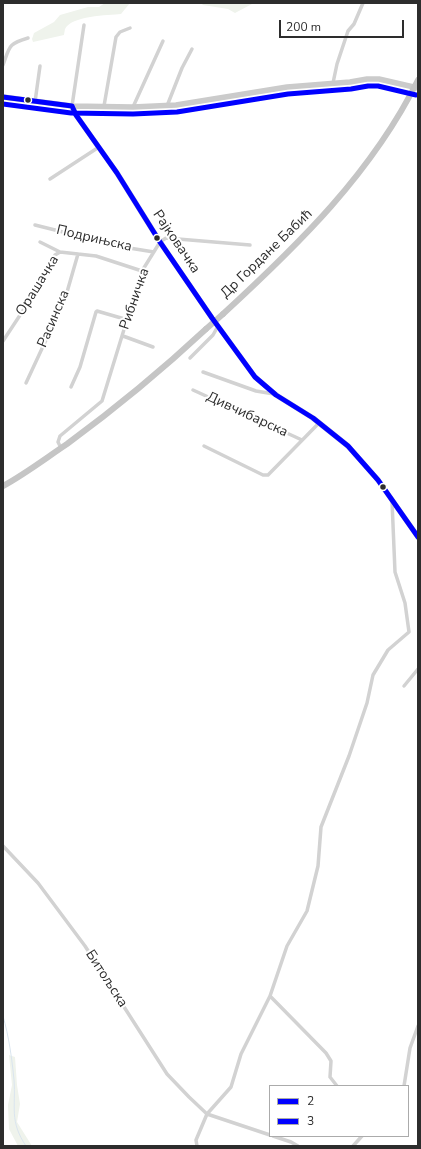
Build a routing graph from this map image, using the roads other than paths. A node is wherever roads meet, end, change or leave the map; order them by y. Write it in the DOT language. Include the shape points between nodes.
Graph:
graph roads {
  1 [pos="363,3"];
  2 [pos="84,25"];
  3 [pos="130,28"];
  4 [pos="28,38"];
  5 [pos="163,41"];
  6 [pos="192,49"];
  7 [pos="4,58"];
  8 [pos="3,65"];
  9 [pos="40,66"];
  10 [pos="418,80"];
  11 [pos="333,83"];
  12 [pos="416,88"];
  13 [pos="3,97"];
  14 [pos="35,102"];
  15 [pos="72,106"];
  16 [pos="104,106"];
  17 [pos="167,106"];
  18 [pos="133,107"];
  19 [pos="99,146"];
  20 [pos="50,179"];
  21 [pos="35,225"];
  22 [pos="40,242"];
  23 [pos="160,242"];
  24 [pos="250,245"];
  25 [pos="60,252"];
  26 [pos="154,252"];
  27 [pos="78,254"];
  28 [pos="142,271"];
  29 [pos="128,320"];
  30 [pos="218,326"];
  31 [pos="123,336"];
  32 [pos="3,341"];
  33 [pos="153,347"];
  34 [pos="190,358"];
  35 [pos="203,372"];
  36 [pos="26,383"];
  37 [pos="70,386"];
  38 [pos="193,390"];
  39 [pos="274,394"];
  40 [pos="319,423"];
  41 [pos="302,440"];
  42 [pos="204,446"];
  43 [pos="61,448"];
  44 [pos="3,486"];
  45 [pos="392,500"];
  46 [pos="418,537"];
  47 [pos="418,669"];
  48 [pos="404,686"];
  49 [pos="3,846"];
  50 [pos="270,996"];
  51 [pos="418,1026"];
  52 [pos="336,1085"];
  53 [pos="404,1085"];
  54 [pos="207,1114"];
  55 [pos="269,1135"];
  56 [pos="274,1137"];
  57 [pos="361,1137"];
  58 [pos="197,1146"];
  59 [pos="298,1146"];
  60 [pos="353,1146"];
  1 -- 11 [label="street" via="348,31"];
  2 -- 15 [label="street"];
  3 -- 16 [label="street" via="120,32 116,37"];
  4 -- 7 [label="street" via="13,43"];
  5 -- 18 [label="street"];
  6 -- 17 [label="street"];
  7 -- 8 [label="street"];
  9 -- 14 [label="street"];
  10 -- 12 [label="main road, Др Гордане Бабић"];
  11 -- 12 [label="main road" via="379,79"];
  11 -- 17 [label="main road" via="287,87"];
  12 -- 43 [label="main road, Др Гордане Бабић, bridge" via="380,145 305,236 134,392"];
  13 -- 14 [label="main road"];
  14 -- 15 [label="main road"];
  15 -- 16 [label="main road"];
  15 -- 19 [label="main road, Рајковачка"];
  16 -- 18 [label="main road"];
  17 -- 18 [label="main road"];
  19 -- 20 [label="street"];
  19 -- 23 [label="main road, Рајковачка"];
  21 -- 26 [label="street, Подрињска"];
  22 -- 25 [label="street, Подрињска"];
  23 -- 24 [label="street" via="166,238"];
  23 -- 26 [label="street, Рибничка"];
  23 -- 30 [label="main road, Рајковачка"];
  25 -- 27 [label="street, Подрињска"];
  25 -- 32 [label="street, Орашачка" via="55,255"];
  26 -- 28 [label="street, Рибничка"];
  27 -- 28 [label="street, Подрињска" via="102,257"];
  27 -- 36 [label="street, Расинска" via="65,300"];
  28 -- 29 [label="street, Рибничка"];
  29 -- 31 [label="street, Рибничка"];
  29 -- 37 [label="street" via="96,312 80,367"];
  30 -- 34 [label="street" via="213,335"];
  30 -- 39 [label="main road, Рајковачка" via="255,377"];
  31 -- 33 [label="street, Рибничка"];
  31 -- 43 [label="street, Рибничка" via="102,402 60,436 58,442"];
  35 -- 39 [label="street" via="256,391"];
  38 -- 41 [label="street, Дивчибарска"];
  39 -- 40 [label="main road, Рајковачка"];
  40 -- 41 [label="street"];
  40 -- 45 [label="main road, Рајковачка" via="343,441 362,460"];
  41 -- 42 [label="street" via="268,475 263,475"];
  43 -- 44 [label="main road, Др Гордане Бабић"];
  45 -- 46 [label="main road, Рајковачка"];
  45 -- 50 [label="street" via="395,572 405,603 409,632 388,650 373,675 349,756 321,827 318,866 307,911 287,946"];
  47 -- 48 [label="street"];
  49 -- 54 [label="street, Битољска" via="38,883 85,946 167,1074"];
  50 -- 52 [label="street" via="326,1053 330,1061 330,1077"];
  50 -- 54 [label="street" via="241,1054 231,1087"];
  51 -- 53 [label="street" via="410,1048"];
  54 -- 55 [label="street"];
  54 -- 58 [label="street" via="196,1140"];
  56 -- 59 [label="street"];
  57 -- 60 [label="street"];
}
